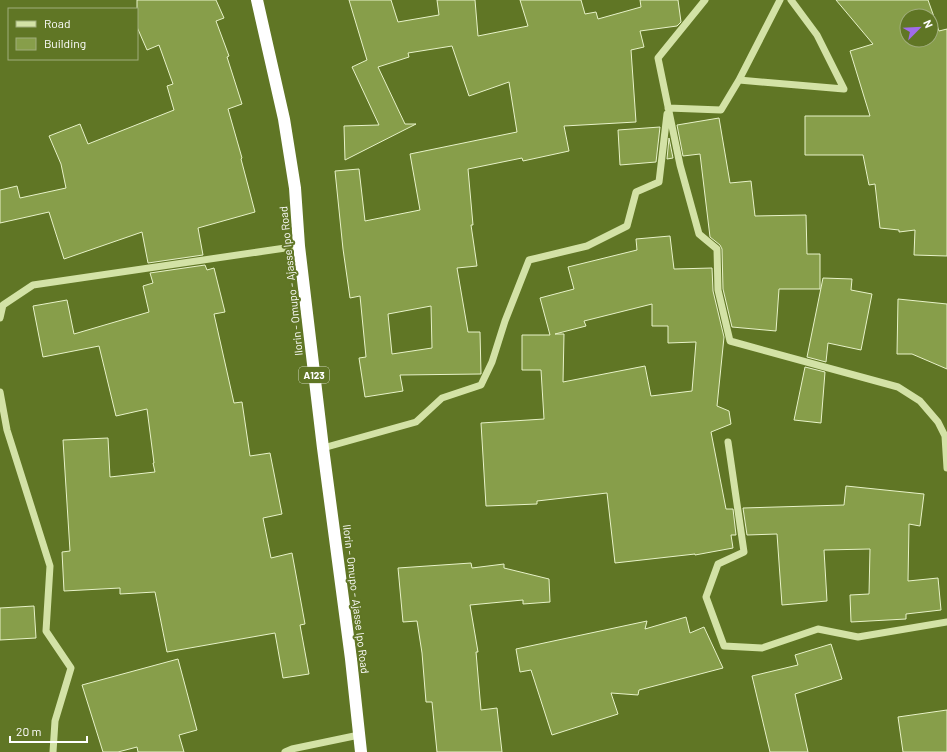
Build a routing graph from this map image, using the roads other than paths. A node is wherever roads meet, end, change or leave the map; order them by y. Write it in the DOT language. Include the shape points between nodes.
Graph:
graph roads {
  1 [pos="257,0"];
  2 [pos="704,0"];
  3 [pos="780,0"];
  4 [pos="791,0"];
  5 [pos="739,80"];
  6 [pos="668,108"];
  7 [pos="299,246"];
  8 [pos="0,318"];
  9 [pos="0,392"];
  10 [pos="3,430"];
  11 [pos="728,442"];
  12 [pos="323,448"];
  13 [pos="947,468"];
  14 [pos="947,622"];
  15 [pos="359,735"];
  16 [pos="53,752"];
  17 [pos="285,752"];
  18 [pos="361,752"];
  1 -- 7 [label="highway, Ilorin - Omupo - Ajasse Ipo Road / A123" via="284,119 295,188"];
  2 -- 6 [label="street" via="658,58"];
  3 -- 5 [label="street"];
  4 -- 5 [label="street" via="817,35 844,89"];
  5 -- 6 [label="street" via="721,110"];
  6 -- 12 [label="street" via="659,182 636,192 627,226 587,246 529,260 505,320 492,362 481,385 442,398 416,422"];
  6 -- 13 [label="street" via="699,234 717,249 718,290 730,341 898,387 920,401 938,422 945,436"];
  7 -- 8 [label="street" via="34,285 3,305"];
  7 -- 12 [label="highway, Ilorin - Omupo - Ajasse Ipo Road / A123"];
  9 -- 10 [label="street"];
  10 -- 16 [label="street" via="50,566 46,631 71,668 55,721"];
  11 -- 14 [label="street" via="744,552 718,564 706,597 724,646 762,648 818,629 858,637"];
  12 -- 15 [label="highway, Ilorin - Omupo - Ajasse Ipo Road / A123"];
  15 -- 17 [label="street"];
  15 -- 18 [label="highway, Ilorin - Omupo - Ajasse Ipo Road / A123"];
}
